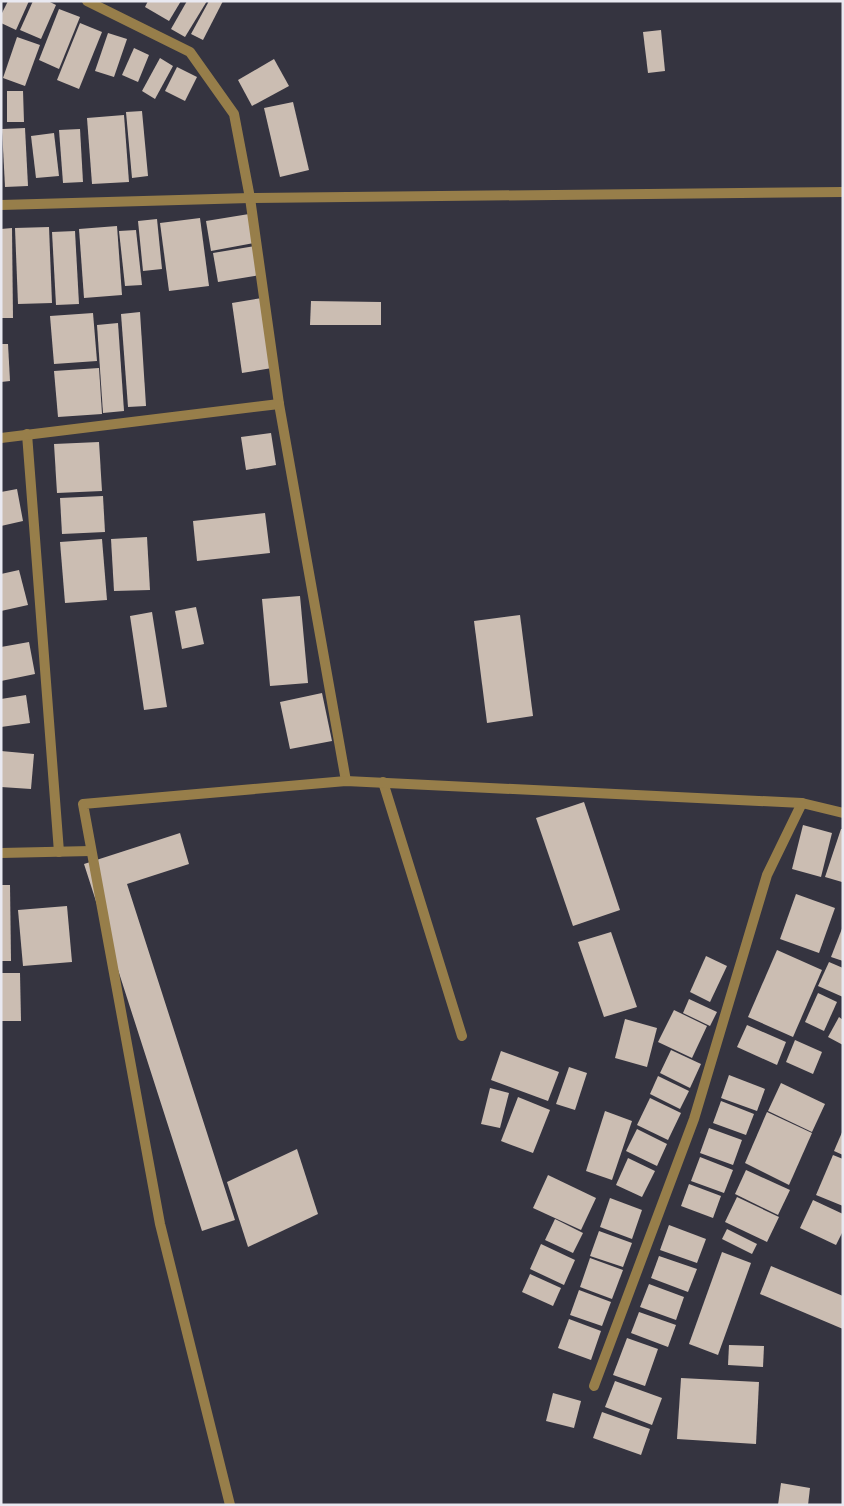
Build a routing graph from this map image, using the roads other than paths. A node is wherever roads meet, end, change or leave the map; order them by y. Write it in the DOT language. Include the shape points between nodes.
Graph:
graph roads {
  1 [pos="88,1"];
  2 [pos="843,192"];
  3 [pos="250,198"];
  4 [pos="1,205"];
  5 [pos="279,404"];
  6 [pos="27,434"];
  7 [pos="1,438"];
  8 [pos="346,781"];
  9 [pos="383,782"];
  10 [pos="802,803"];
  11 [pos="843,813"];
  12 [pos="91,851"];
  13 [pos="59,852"];
  14 [pos="1,853"];
  15 [pos="462,1036"];
  16 [pos="594,1386"];
  17 [pos="230,1505"];
  1 -- 3 [label="street" via="190,52 234,114"];
  2 -- 3 [label="street"];
  3 -- 4 [label="street"];
  3 -- 5 [label="street"];
  5 -- 6 [label="street"];
  5 -- 8 [label="street"];
  6 -- 7 [label="street"];
  6 -- 13 [label="street"];
  8 -- 9 [label="street"];
  8 -- 12 [label="street" via="83,804"];
  9 -- 10 [label="street"];
  9 -- 15 [label="street"];
  10 -- 11 [label="street"];
  10 -- 16 [label="street" via="767,875 694,1119"];
  12 -- 13 [label="street"];
  12 -- 17 [label="street" via="160,1224"];
  13 -- 14 [label="street"];
}
